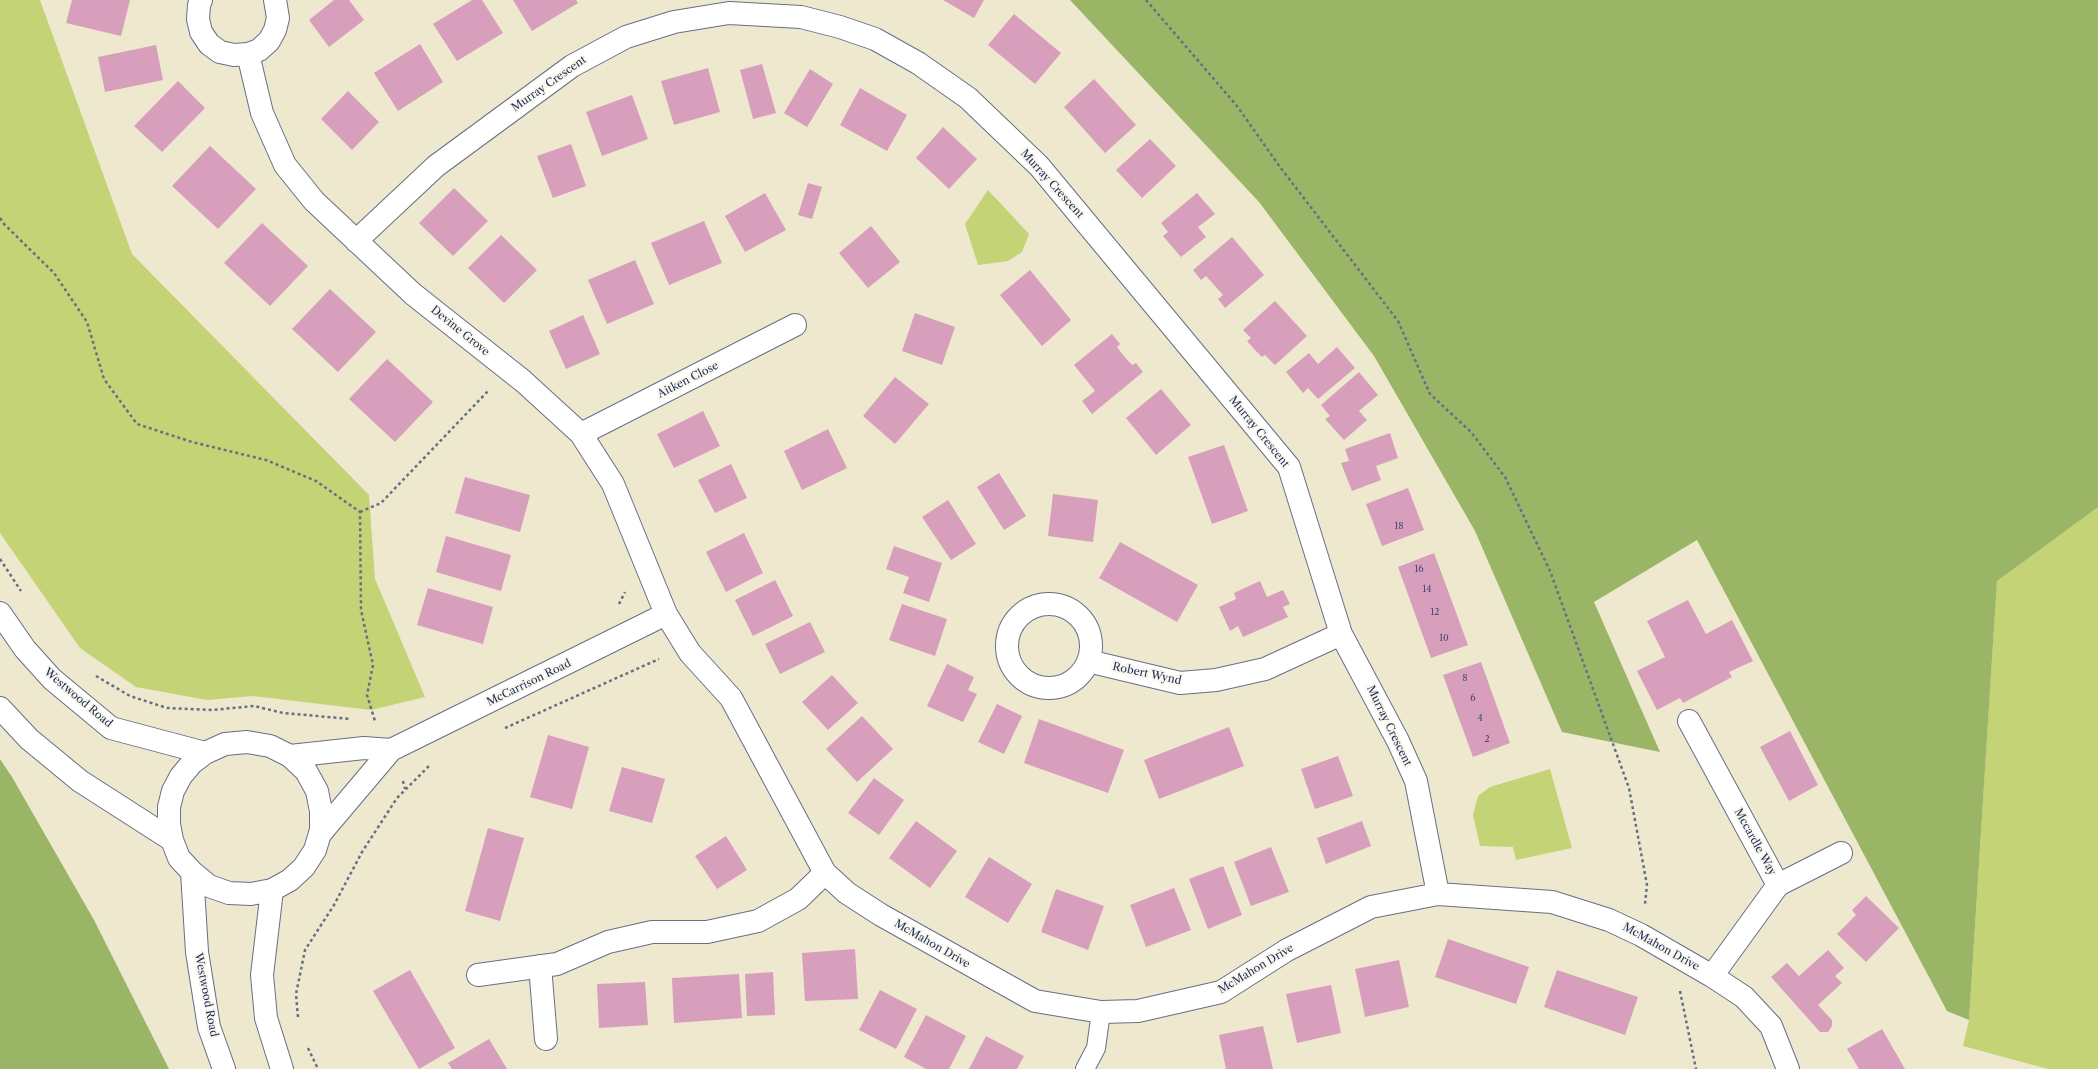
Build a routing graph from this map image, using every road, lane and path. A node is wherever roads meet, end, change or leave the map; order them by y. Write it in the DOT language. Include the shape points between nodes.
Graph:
graph roads {
  1 [pos="201,0"];
  2 [pos="274,0"];
  3 [pos="1146,0"];
  4 [pos="729,6"];
  5 [pos="248,54"];
  6 [pos="0,218"];
  7 [pos="356,241"];
  8 [pos="795,325"];
  9 [pos="508,369"];
  10 [pos="581,434"];
  11 [pos="360,512"];
  12 [pos="0,559"];
  13 [pos="645,562"];
  14 [pos="23,594"];
  15 [pos="618,606"];
  16 [pos="0,613"];
  17 [pos="666,614"];
  18 [pos="1341,634"];
  19 [pos="686,647"];
  20 [pos="1088,661"];
  21 [pos="90,672"];
  22 [pos="0,708"];
  23 [pos="354,719"];
  24 [pos="382,720"];
  25 [pos="368,721"];
  26 [pos="1689,721"];
  27 [pos="375,722"];
  28 [pos="498,731"];
  29 [pos="391,750"];
  30 [pos="204,753"];
  31 [pos="290,756"];
  32 [pos="432,763"];
  33 [pos="320,834"];
  34 [pos="172,840"];
  35 [pos="1841,853"];
  36 [pos="192,872"];
  37 [pos="825,873"];
  38 [pos="1778,885"];
  39 [pos="272,890"];
  40 [pos="1438,894"];
  41 [pos="1641,934"];
  42 [pos="1672,954"];
  43 [pos="540,966"];
  44 [pos="478,975"];
  45 [pos="1712,976"];
  46 [pos="1100,1012"];
  47 [pos="298,1019"];
  48 [pos="546,1039"];
  49 [pos="306,1045"];
  50 [pos="224,1069"];
  51 [pos="282,1069"];
  52 [pos="318,1069"];
  53 [pos="1085,1069"];
  54 [pos="1696,1069"];
  55 [pos="1788,1069"];
  1 -- 5 [label="street" via="198,19 201,32 209,44 220,52"];
  2 -- 5 [label="street" via="278,18 275,30 269,41 259,50"];
  3 -- 41 [label="path" via="1237,106 1280,167 1398,321 1430,394 1470,432 1504,476 1550,571 1629,788 1647,885"];
  4 -- 7 [label="street, Murray Crescent" via="626,37 572,66 436,166"];
  4 -- 18 [label="street, Murray Crescent" via="801,17 875,39 918,63 968,98 1039,166 1289,467"];
  5 -- 7 [label="street, Devine Grove" via="262,113 285,165 314,201"];
  6 -- 11 [label="path" via="54,273 87,322 104,379 137,424 192,442 266,460 316,481"];
  7 -- 9 [label="street, Devine Grove" via="414,294"];
  8 -- 10 [label="street, Aitken Close"];
  9 -- 10 [label="street, Devine Grove"];
  9 -- 11 [label="path" via="381,503"];
  10 -- 13 [label="street, Devine Grove" via="613,484"];
  11 -- 27 [label="path" via="361,610 373,665 367,695"];
  12 -- 14 [label="path"];
  13 -- 15 [label="path" via="627,570 631,581"];
  13 -- 17 [label="street, Devine Grove"];
  16 -- 30 [label="street, Westwood Road" via="25,649 52,679 111,728"];
  17 -- 19 [label="street, McMahon Drive"];
  17 -- 29 [label="street, McCarrison Road"];
  18 -- 20 [label="street, Robert Wynd" via="1265,668 1216,680 1180,683"];
  18 -- 40 [label="street, Murray Crescent" via="1398,741 1416,781"];
  19 -- 28 [label="path"];
  19 -- 37 [label="street, McMahon Drive" via="731,698"];
  21 -- 23 [label="path" via="130,696 167,708 212,710 254,706 283,713"];
  22 -- 34 [label="street" via="29,739 80,781"];
  24 -- 27 [label="path"];
  25 -- 27 [label="path"];
  26 -- 38 [label="street, Mccardle Way"];
  29 -- 31 [label="street" via="364,748"];
  29 -- 33 [label="street, McCarrison Road"];
  30 -- 31 [label="street" via="225,744 247,742 270,746"];
  30 -- 34 [label="street" via="181,776 173,791 169,824"];
  31 -- 33 [label="street" via="306,771 317,791 321,811"];
  32 -- 47 [label="path" via="397,798 305,950 296,994"];
  33 -- 39 [label="street" via="315,850 304,867 290,880"];
  34 -- 36 [label="street" via="180,858"];
  35 -- 38 [label="street"];
  36 -- 39 [label="street" via="209,886 229,893 251,894"];
  36 -- 50 [label="street, Westwood Road" via="197,952 209,1027"];
  37 -- 43 [label="street" via="798,899 758,921 707,932 652,932 608,942 557,964"];
  37 -- 46 [label="street, McMahon Drive" via="847,893 881,915 1035,1000"];
  38 -- 45 [label="street, Mccardle Way"];
  39 -- 51 [label="street" via="262,975 266,1018"];
  40 -- 41 [label="street, McMahon Drive" via="1552,902 1609,920"];
  40 -- 46 [label="street, McMahon Drive" via="1371,907 1286,950 1221,992 1138,1011"];
  41 -- 42 [label="street, McMahon Drive"];
  42 -- 45 [label="street, McMahon Drive"];
  42 -- 54 [label="path"];
  43 -- 44 [label="street"];
  43 -- 48 [label="street"];
  45 -- 55 [label="street, McMahon Drive" via="1744,997 1771,1026"];
  46 -- 53 [label="lane" via="1096,1048"];
  49 -- 52 [label="path"];
}
